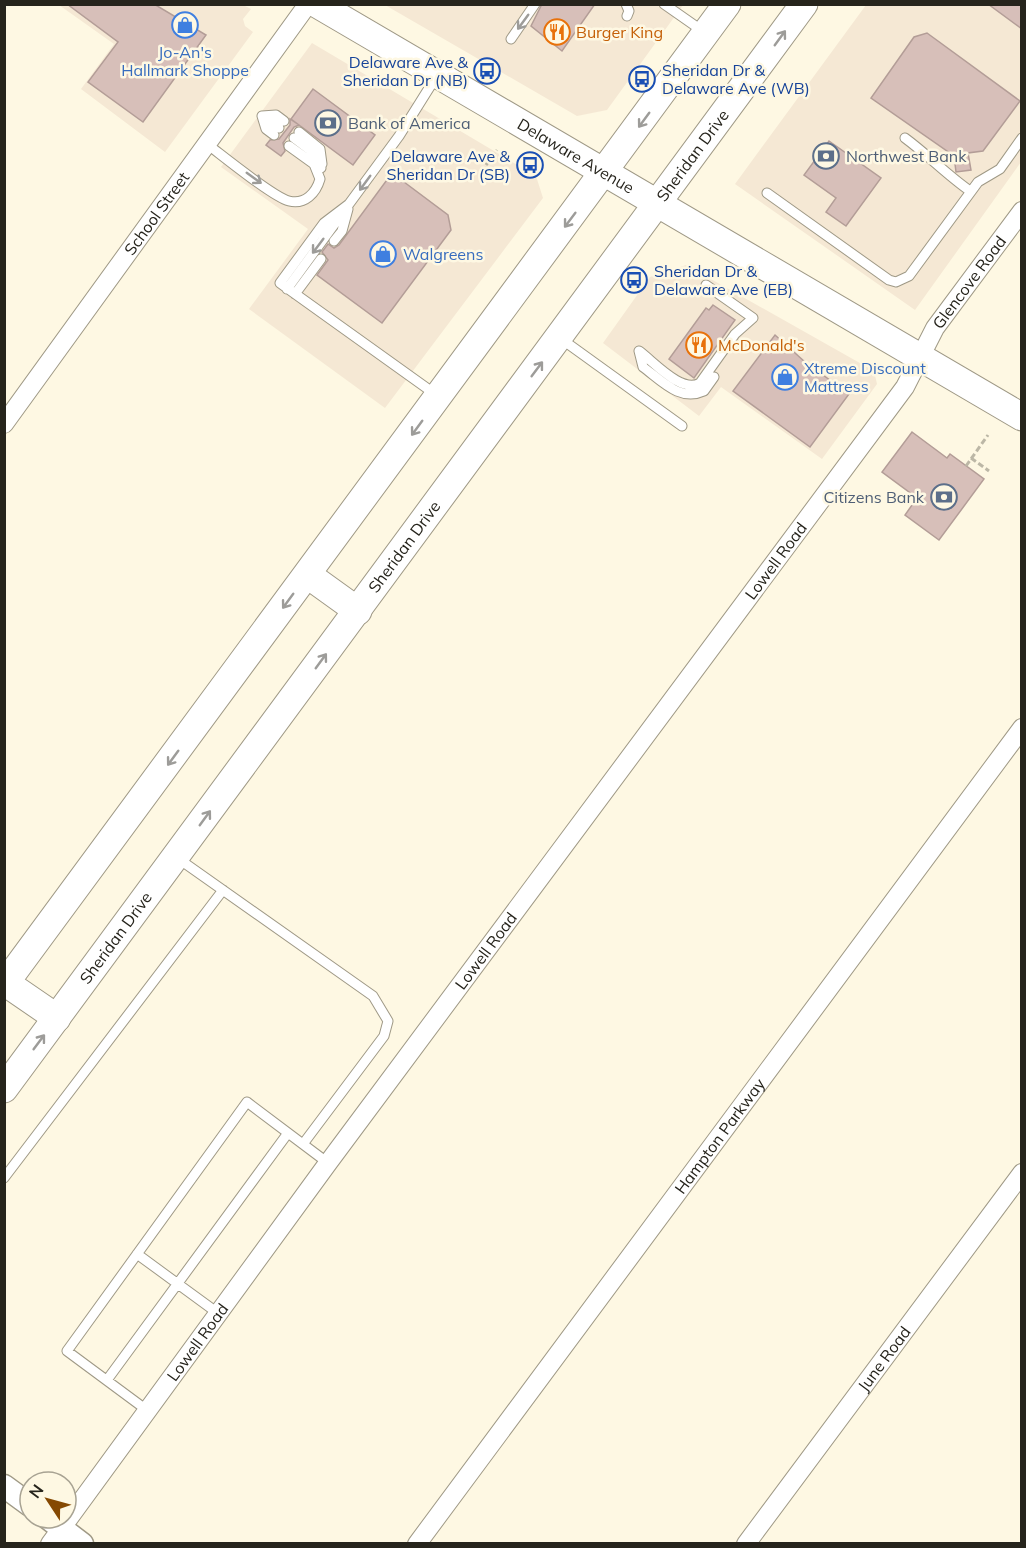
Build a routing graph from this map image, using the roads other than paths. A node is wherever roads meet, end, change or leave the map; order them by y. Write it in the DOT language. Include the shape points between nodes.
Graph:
graph roads {
  1 [pos="536,4"];
  2 [pos="626,4"];
  3 [pos="664,4"];
  4 [pos="727,4"];
  5 [pos="804,4"];
  6 [pos="318,5"];
  7 [pos="627,16"];
  8 [pos="706,34"];
  9 [pos="511,39"];
  10 [pos="437,75"];
  11 [pos="262,116"];
  12 [pos="905,138"];
  13 [pos="1022,138"];
  14 [pos="207,144"];
  15 [pos="605,173"];
  16 [pos="320,174"];
  17 [pos="970,191"];
  18 [pos="767,193"];
  19 [pos="349,204"];
  20 [pos="659,204"];
  21 [pos="1022,211"];
  22 [pos="334,241"];
  23 [pos="321,260"];
  24 [pos="706,285"];
  25 [pos="287,289"];
  26 [pos="560,338"];
  27 [pos="920,358"];
  28 [pos="714,377"];
  29 [pos="439,397"];
  30 [pos="1022,417"];
  31 [pos="4,424"];
  32 [pos="682,426"];
  33 [pos="308,575"];
  34 [pos="358,612"];
  35 [pos="1022,728"];
  36 [pos="176,857"];
  37 [pos="223,890"];
  38 [pos="5,984"];
  39 [pos="57,1018"];
  40 [pos="4,1089"];
  41 [pos="288,1133"];
  42 [pos="303,1144"];
  43 [pos="328,1163"];
  44 [pos="1022,1173"];
  45 [pos="4,1178"];
  46 [pos="137,1254"];
  47 [pos="177,1284"];
  48 [pos="219,1314"];
  49 [pos="107,1380"];
  50 [pos="148,1411"];
  51 [pos="4,1486"];
  52 [pos="18,1496"];
  53 [pos="78,1499"];
  54 [pos="53,1530"];
  55 [pos="82,1544"];
  56 [pos="417,1544"];
  57 [pos="746,1544"];
  1 -- 9 [label="lane, one-way"];
  2 -- 7 [label="lane"];
  3 -- 8 [label="lane"];
  4 -- 8 [label="main road"];
  20 -- 5 [label="main road, Sheridan Drive, one-way"];
  6 -- 10 [label="main road, Delaware Avenue"];
  6 -- 14 [label="street, School Street"];
  8 -- 15 [label="main road, one-way"];
  10 -- 15 [label="main road, Delaware Avenue"];
  10 -- 19 [label="lane, one-way"];
  11 -- 11 [label="lane" via="276,115 279,128 266,129"];
  12 -- 17 [label="lane"];
  13 -- 17 [label="lane" via="999,169"];
  14 -- 16 [label="lane, one-way" via="288,201 305,200 317,187"];
  14 -- 31 [label="street, School Street"];
  15 -- 20 [label="main road, Delaware Avenue"];
  15 -- 29 [label="main road, one-way"];
  16 -- 16 [label="lane" via="314,164 294,139 320,149"];
  17 -- 18 [label="lane" via="909,276 896,282"];
  19 -- 22 [label="lane" via="342,231"];
  19 -- 25 [label="lane, one-way"];
  20 -- 26 [label="main road, Sheridan Drive"];
  20 -- 27 [label="main road, Delaware Avenue"];
  21 -- 27 [label="street, Glencove Road" via="935,328"];
  23 -- 25 [label="lane"];
  24 -- 28 [label="lane" via="753,318 735,334 700,383 682,384 639,351 643,367 677,392 694,396 704,391"];
  25 -- 29 [label="lane"];
  26 -- 32 [label="lane"];
  34 -- 26 [label="main road, Sheridan Drive, one-way"];
  27 -- 30 [label="main road, Delaware Avenue"];
  27 -- 43 [label="street, Lowell Road" via="898,396"];
  29 -- 33 [label="main road, one-way"];
  33 -- 34 [label="main road"];
  33 -- 38 [label="main road, one-way"];
  36 -- 34 [label="main road, Sheridan Drive, one-way"];
  35 -- 56 [label="street, Hampton Parkway"];
  36 -- 37 [label="lane"];
  36 -- 39 [label="main road, Sheridan Drive"];
  37 -- 42 [label="lane" via="373,996 388,1021 384,1036"];
  37 -- 45 [label="lane"];
  38 -- 39 [label="main road"];
  40 -- 39 [label="main road, Sheridan Drive, one-way"];
  41 -- 42 [label="lane"];
  41 -- 46 [label="lane" via="247,1102"];
  41 -- 47 [label="lane"];
  42 -- 43 [label="lane"];
  43 -- 48 [label="street, Lowell Road"];
  44 -- 57 [label="street, June Road"];
  46 -- 47 [label="lane"];
  46 -- 49 [label="lane" via="67,1350"];
  47 -- 48 [label="lane"];
  47 -- 49 [label="lane"];
  48 -- 50 [label="street, Lowell Road"];
  49 -- 50 [label="lane"];
  50 -- 53 [label="street, Lowell Road"];
  51 -- 52 [label="street"];
  54 -- 55 [label="street"];
}
